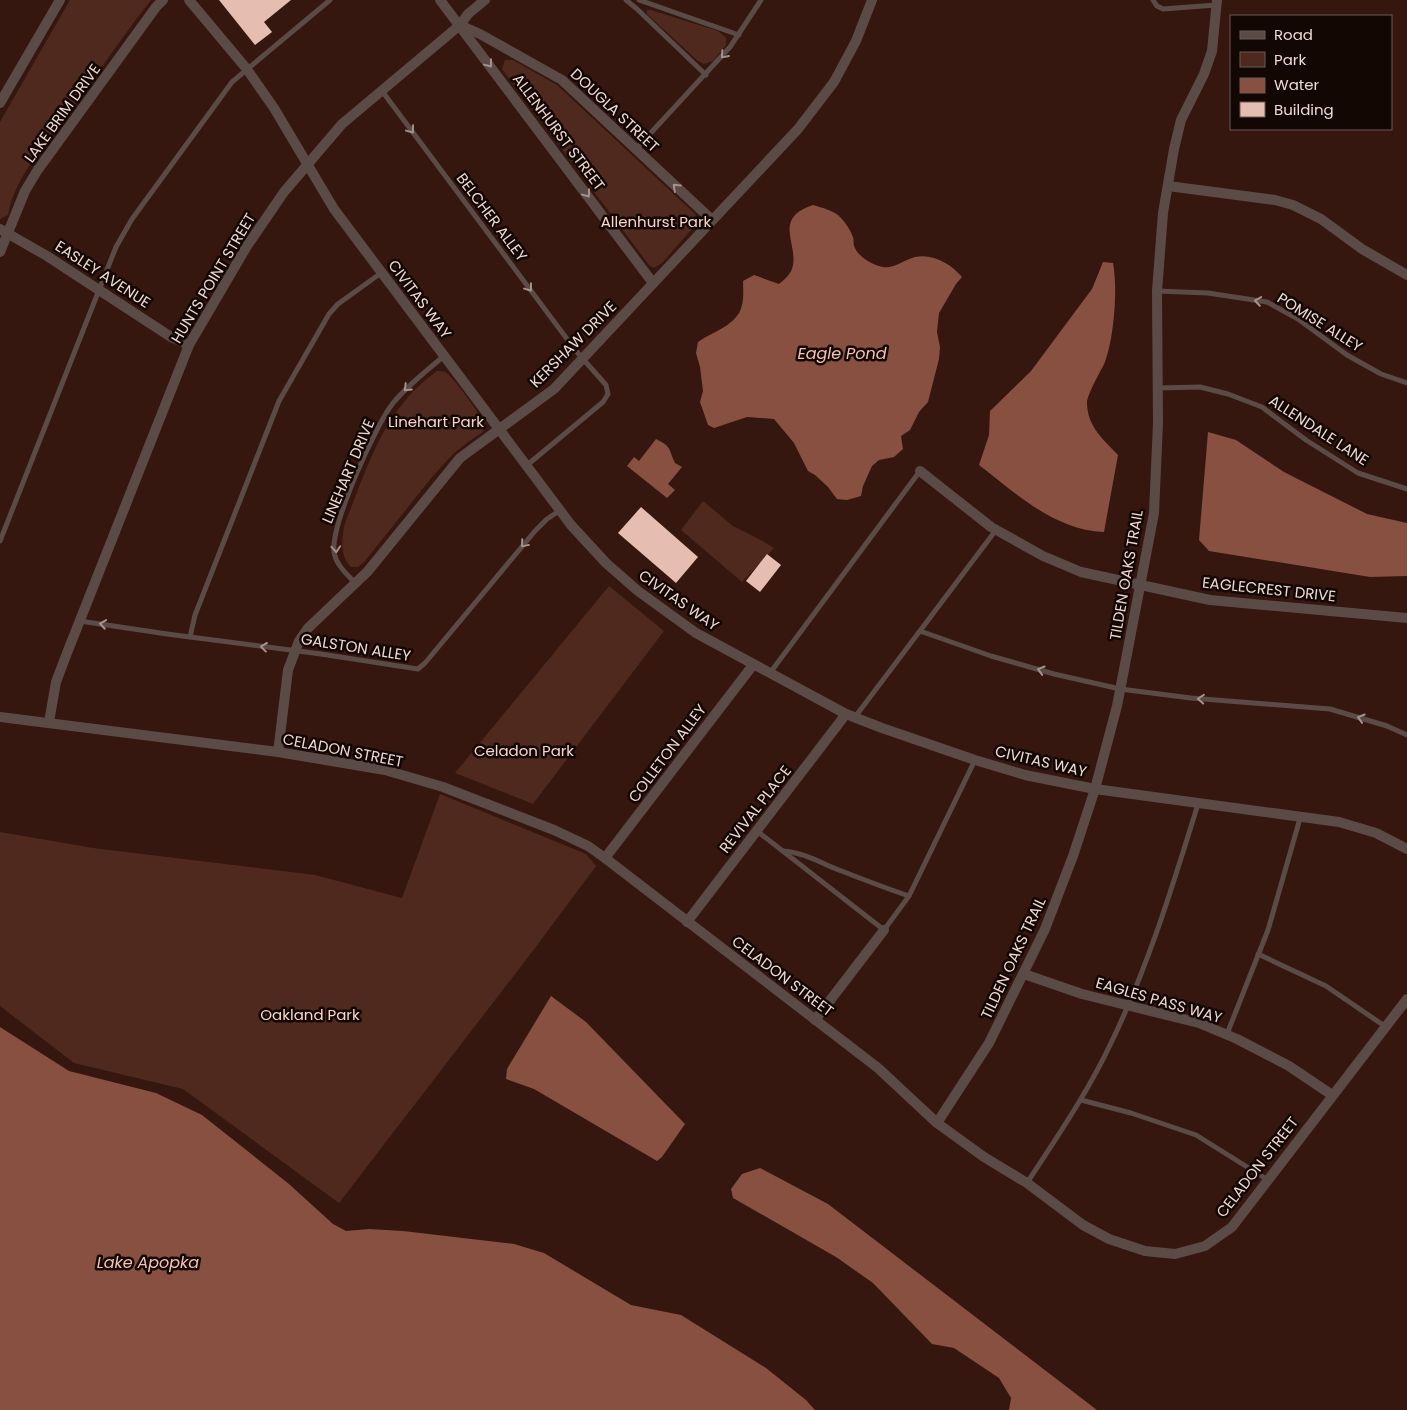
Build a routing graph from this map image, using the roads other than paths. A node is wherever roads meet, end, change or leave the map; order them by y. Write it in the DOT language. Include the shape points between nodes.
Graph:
graph roads {
  1 [pos="60,0"];
  2 [pos="163,0"];
  3 [pos="189,0"];
  4 [pos="330,0"];
  5 [pos="440,0"];
  6 [pos="484,0"];
  7 [pos="626,0"];
  8 [pos="639,0"];
  9 [pos="761,0"];
  10 [pos="872,0"];
  11 [pos="1153,0"];
  12 [pos="1217,3"];
  13 [pos="460,25"];
  14 [pos="739,35"];
  15 [pos="246,68"];
  16 [pos="706,75"];
  17 [pos="381,90"];
  18 [pos="0,103"];
  19 [pos="636,149"];
  20 [pos="307,163"];
  21 [pos="1168,186"];
  22 [pos="712,220"];
  23 [pos="4,230"];
  24 [pos="0,252"];
  25 [pos="381,272"];
  26 [pos="1407,275"];
  27 [pos="653,283"];
  28 [pos="99,290"];
  29 [pos="1156,291"];
  30 [pos="189,345"];
  31 [pos="444,356"];
  32 [pos="583,358"];
  33 [pos="1407,383"];
  34 [pos="1158,388"];
  35 [pos="498,430"];
  36 [pos="526,467"];
  37 [pos="920,471"];
  38 [pos="1407,489"];
  39 [pos="559,511"];
  40 [pos="996,530"];
  41 [pos="0,541"];
  42 [pos="355,583"];
  43 [pos="1141,584"];
  44 [pos="1407,618"];
  45 [pos="79,621"];
  46 [pos="920,630"];
  47 [pos="190,637"];
  48 [pos="294,651"];
  49 [pos="753,665"];
  50 [pos="770,674"];
  51 [pos="1120,689"];
  52 [pos="0,716"];
  53 [pos="850,716"];
  54 [pos="49,722"];
  55 [pos="1407,735"];
  56 [pos="278,752"];
  57 [pos="975,760"];
  58 [pos="1095,789"];
  59 [pos="1198,804"];
  60 [pos="1301,816"];
  61 [pos="756,831"];
  62 [pos="1407,849"];
  63 [pos="782,851"];
  64 [pos="605,858"];
  65 [pos="909,896"];
  66 [pos="687,922"];
  67 [pos="884,930"];
  68 [pos="1258,954"];
  69 [pos="1024,974"];
  70 [pos="1407,1000"];
  71 [pos="1128,1006"];
  72 [pos="815,1020"];
  73 [pos="1386,1027"];
  74 [pos="1227,1035"];
  75 [pos="1332,1095"];
  76 [pos="1082,1100"];
  77 [pos="937,1123"];
  78 [pos="1268,1180"];
  79 [pos="1027,1183"];
  1 -- 18 [label="street"];
  2 -- 23 [label="street, LAKE BRIM DRIVE" via="37,172"];
  3 -- 15 [label="street, CIVITAS WAY"];
  4 -- 15 [label="lane"];
  5 -- 13 [label="street, ALLENHURST STREET"];
  6 -- 13 [label="street, HUNTS POINT STREET"];
  7 -- 16 [label="lane"];
  8 -- 14 [label="lane"];
  9 -- 14 [label="lane"];
  10 -- 22 [label="street, KERSHAW DRIVE" via="856,41 834,82 798,129"];
  11 -- 12 [label="lane" via="1163,9"];
  12 -- 21 [label="street, TILDEN OAKS TRAIL" via="1212,51 1181,120"];
  13 -- 17 [label="street, HUNTS POINT STREET"];
  13 -- 19 [label="street, DOUGLA STREET" via="562,80"];
  13 -- 27 [label="street, ALLENHURST STREET, one-way"];
  14 -- 16 [label="lane, one-way"];
  15 -- 20 [label="street, CIVITAS WAY"];
  15 -- 28 [label="lane" via="232,82 132,219 116,247"];
  16 -- 19 [label="lane"];
  17 -- 20 [label="street, HUNTS POINT STREET" via="342,124"];
  17 -- 32 [label="lane, BELCHER ALLEY, one-way"];
  22 -- 19 [label="street, DOUGLA STREET, one-way"];
  20 -- 25 [label="street, CIVITAS WAY" via="334,209"];
  20 -- 30 [label="street, HUNTS POINT STREET" via="247,246"];
  21 -- 26 [label="street" via="1292,205 1321,219 1362,249"];
  21 -- 29 [label="street, TILDEN OAKS TRAIL"];
  22 -- 27 [label="street, KERSHAW DRIVE"];
  23 -- 24 [label="street, LAKE BRIM DRIVE"];
  23 -- 28 [label="street, EASLEY AVENUE"];
  25 -- 31 [label="street, CIVITAS WAY"];
  25 -- 47 [label="lane" via="329,314 279,401 195,615"];
  27 -- 32 [label="street, KERSHAW DRIVE"];
  28 -- 30 [label="street, EASLEY AVENUE" via="171,337"];
  28 -- 41 [label="lane"];
  33 -- 29 [label="lane, POMISE ALLEY, one-way" via="1381,374 1347,355 1298,319 1267,302 1208,293"];
  29 -- 34 [label="street, TILDEN OAKS TRAIL"];
  30 -- 45 [label="street, HUNTS POINT STREET"];
  31 -- 35 [label="street, CIVITAS WAY"];
  31 -- 42 [label="lane, LINEHART DRIVE, one-way" via="406,388 374,433 336,527 334,552 341,569"];
  32 -- 35 [label="street, KERSHAW DRIVE" via="554,389"];
  32 -- 36 [label="lane, BELCHER ALLEY" via="606,385 608,394 603,402"];
  34 -- 38 [label="lane, ALLENDALE LANE" via="1200,387 1228,394 1262,408 1358,473"];
  34 -- 43 [label="street, TILDEN OAKS TRAIL" via="1154,513"];
  35 -- 36 [label="street, CIVITAS WAY"];
  35 -- 42 [label="street, KERSHAW DRIVE" via="460,458"];
  36 -- 39 [label="street, CIVITAS WAY"];
  37 -- 40 [label="street, EAGLECREST DRIVE"];
  37 -- 50 [label="lane"];
  39 -- 48 [label="lane, GALSTON ALLEY, one-way" via="535,531 418,669"];
  39 -- 49 [label="street, CIVITAS WAY" via="606,563 638,591 696,633"];
  40 -- 43 [label="street, EAGLECREST DRIVE" via="1081,572"];
  40 -- 46 [label="lane"];
  42 -- 48 [label="street, KERSHAW DRIVE" via="308,628"];
  43 -- 44 [label="street, EAGLECREST DRIVE" via="1210,600"];
  43 -- 51 [label="street, TILDEN OAKS TRAIL"];
  47 -- 45 [label="lane, GALSTON ALLEY, one-way"];
  45 -- 54 [label="street, HUNTS POINT STREET" via="56,682"];
  51 -- 46 [label="lane, one-way" via="992,656"];
  46 -- 53 [label="lane"];
  48 -- 47 [label="lane, GALSTON ALLEY, one-way"];
  48 -- 56 [label="street, KERSHAW DRIVE" via="288,670"];
  49 -- 50 [label="street, CIVITAS WAY"];
  49 -- 64 [label="street, COLLETON ALLEY"];
  50 -- 53 [label="street, CIVITAS WAY"];
  55 -- 51 [label="lane, one-way" via="1330,709"];
  51 -- 58 [label="street, TILDEN OAKS TRAIL"];
  52 -- 54 [label="street, CELADON STREET"];
  53 -- 57 [label="street, CIVITAS WAY"];
  53 -- 61 [label="street, REVIVAL PLACE"];
  54 -- 56 [label="street, CELADON STREET"];
  56 -- 64 [label="street, CELADON STREET" via="385,770 444,787 554,830"];
  57 -- 58 [label="street, CIVITAS WAY" via="1024,775"];
  57 -- 65 [label="lane"];
  58 -- 59 [label="street, CIVITAS WAY"];
  58 -- 69 [label="street, TILDEN OAKS TRAIL" via="1070,866"];
  59 -- 60 [label="street, CIVITAS WAY"];
  59 -- 71 [label="lane" via="1168,902"];
  60 -- 62 [label="street, CIVITAS WAY" via="1339,822 1376,833"];
  60 -- 68 [label="lane"];
  61 -- 63 [label="lane"];
  61 -- 66 [label="street, REVIVAL PLACE"];
  63 -- 65 [label="lane" via="810,858"];
  63 -- 67 [label="lane"];
  64 -- 66 [label="street, CELADON STREET"];
  65 -- 67 [label="lane"];
  66 -- 72 [label="street, CELADON STREET"];
  67 -- 72 [label="street"];
  68 -- 73 [label="lane" via="1326,986"];
  68 -- 74 [label="lane"];
  69 -- 71 [label="street, EAGLES PASS WAY"];
  69 -- 77 [label="street, TILDEN OAKS TRAIL" via="989,1043"];
  70 -- 73 [label="street, CELADON STREET"];
  71 -- 74 [label="street, EAGLES PASS WAY" via="1199,1023"];
  71 -- 76 [label="lane"];
  72 -- 77 [label="street, CELADON STREET" via="878,1068"];
  73 -- 75 [label="street, CELADON STREET"];
  74 -- 75 [label="street, EAGLES PASS WAY" via="1289,1066"];
  75 -- 78 [label="street, CELADON STREET"];
  76 -- 78 [label="lane" via="1196,1135"];
  76 -- 79 [label="lane"];
  77 -- 79 [label="street, CELADON STREET"];
  78 -- 79 [label="street, CELADON STREET" via="1232,1227 1205,1246 1175,1254 1145,1251 1109,1239 1083,1225"];
}
